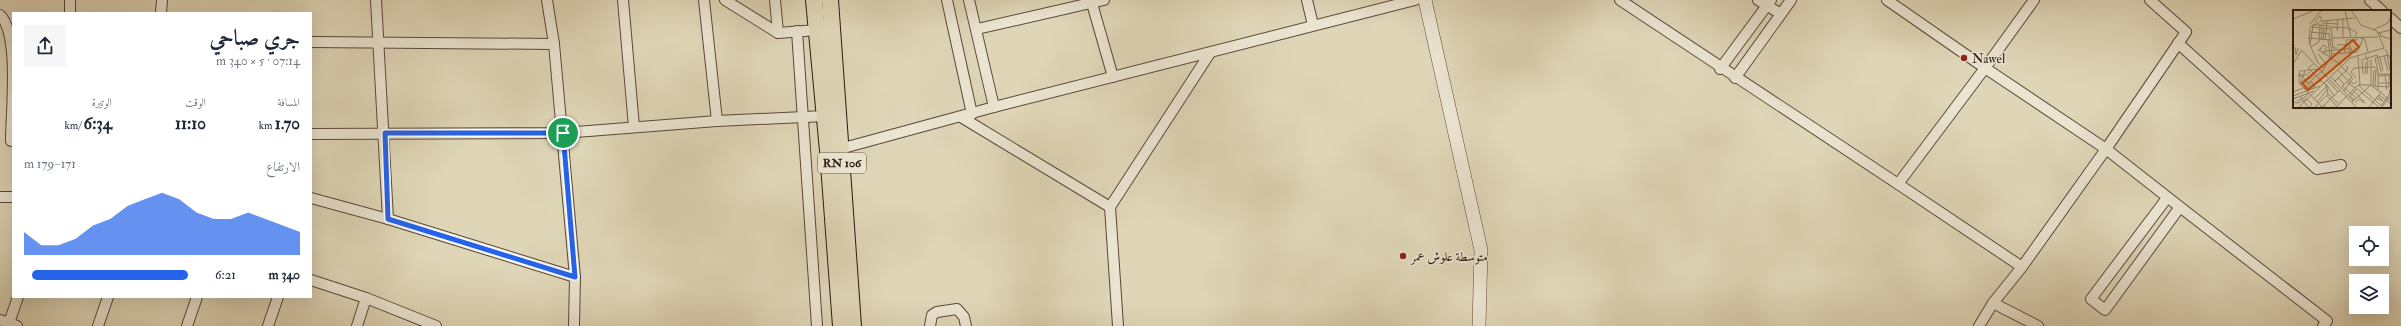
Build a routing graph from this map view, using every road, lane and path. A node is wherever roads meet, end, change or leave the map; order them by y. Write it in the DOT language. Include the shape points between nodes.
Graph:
graph roads {
  1 [pos="70,0"];
  2 [pos="162,0"];
  3 [pos="376,0"];
  4 [pos="547,0"];
  5 [pos="623,0"];
  6 [pos="704,0"];
  7 [pos="725,0"];
  8 [pos="775,0"];
  9 [pos="814,0"];
  10 [pos="830,0"];
  11 [pos="947,0"];
  12 [pos="969,0"];
  13 [pos="1104,0"];
  14 [pos="1307,0"];
  15 [pos="1415,0"];
  16 [pos="1424,0"];
  17 [pos="1620,0"];
  18 [pos="1758,0"];
  19 [pos="1791,0"];
  20 [pos="1887,0"];
  21 [pos="2034,0"];
  22 [pos="2150,0"];
  23 [pos="2370,0"];
  24 [pos="1091,2"];
  25 [pos="1769,3"];
  26 [pos="2381,10"];
  27 [pos="70,12"];
  28 [pos="161,12"];
  29 [pos="1781,14"];
  30 [pos="0,15"];
  31 [pos="2391,19"];
  32 [pos="1313,25"];
  33 [pos="2401,28"];
  34 [pos="977,29"];
  35 [pos="797,30"];
  36 [pos="817,30"];
  37 [pos="778,33"];
  38 [pos="12,38"];
  39 [pos="312,42"];
  40 [pos="2178,43"];
  41 [pos="377,44"];
  42 [pos="554,44"];
  43 [pos="1210,52"];
  44 [pos="1985,68"];
  45 [pos="1720,69"];
  46 [pos="1113,76"];
  47 [pos="1735,78"];
  48 [pos="994,107"];
  49 [pos="972,114"];
  50 [pos="825,116"];
  51 [pos="802,117"];
  52 [pos="961,117"];
  53 [pos="717,121"];
  54 [pos="634,127"];
  55 [pos="385,133"];
  56 [pos="563,133"];
  57 [pos="312,134"];
  58 [pos="0,141"];
  59 [pos="12,141"];
  60 [pos="2106,149"];
  61 [pos="835,150"];
  62 [pos="2341,165"];
  63 [pos="1898,184"];
  64 [pos="0,197"];
  65 [pos="12,197"];
  66 [pos="312,198"];
  67 [pos="2167,198"];
  68 [pos="2180,207"];
  69 [pos="1110,208"];
  70 [pos="388,219"];
  71 [pos="2022,267"];
  72 [pos="575,277"];
  73 [pos="312,280"];
  74 [pos="18,298"];
  75 [pos="108,298"];
  76 [pos="197,298"];
  77 [pos="278,298"];
  78 [pos="366,298"];
  79 [pos="1993,303"];
  80 [pos="9,323"];
  81 [pos="98,326"];
  82 [pos="187,326"];
  83 [pos="268,326"];
  84 [pos="357,326"];
  85 [pos="436,326"];
  86 [pos="574,326"];
  87 [pos="817,326"];
  88 [pos="840,326"];
  89 [pos="853,326"];
  90 [pos="930,326"];
  91 [pos="966,326"];
  92 [pos="1118,326"];
  93 [pos="1479,326"];
  94 [pos="1979,326"];
  95 [pos="2038,326"];
  96 [pos="2323,326"];
  1 -- 27 [label="street"];
  2 -- 28 [label="street"];
  3 -- 41 [label="street"];
  4 -- 42 [label="street"];
  5 -- 54 [label="street"];
  6 -- 53 [label="street"];
  7 -- 37 [label="street"];
  8 -- 37 [label="street"];
  9 -- 36 [label="main road"];
  10 -- 61 [label="main road, RN 106"];
  11 -- 49 [label="street"];
  12 -- 34 [label="street"];
  13 -- 24 [label="street"];
  14 -- 32 [label="street"];
  15 -- 32 [label="street"];
  16 -- 93 [label="street" via="1482,250"];
  17 -- 45 [label="street"];
  18 -- 25 [label="street"];
  19 -- 29 [label="street"];
  20 -- 44 [label="street"];
  21 -- 44 [label="street"];
  22 -- 40 [label="street" via="2186,32"];
  23 -- 26 [label="street"];
  24 -- 34 [label="street"];
  24 -- 46 [label="street"];
  25 -- 29 [label="street"];
  25 -- 45 [label="street"];
  29 -- 47 [label="street"];
  30 -- 38 [label="street" via="6,21"];
  31 -- 33 [label="street"];
  32 -- 43 [label="street"];
  34 -- 48 [label="street"];
  35 -- 36 [label="street"];
  35 -- 37 [label="street"];
  35 -- 51 [label="street"];
  36 -- 50 [label="main road"];
  39 -- 41 [label="street"];
  40 -- 60 [label="street"];
  40 -- 62 [label="street" via="2317,169"];
  41 -- 42 [label="street"];
  41 -- 55 [label="street"];
  42 -- 56 [label="street"];
  43 -- 46 [label="street"];
  43 -- 69 [label="street"];
  44 -- 60 [label="street"];
  44 -- 63 [label="street"];
  45 -- 47 [label="street"];
  46 -- 48 [label="street"];
  47 -- 63 [label="street"];
  48 -- 49 [label="street"];
  49 -- 52 [label="street"];
  50 -- 51 [label="street"];
  50 -- 61 [label="main road"];
  51 -- 53 [label="street"];
  51 -- 87 [label="street"];
  52 -- 61 [label="street"];
  52 -- 69 [label="street"];
  53 -- 54 [label="street"];
  54 -- 56 [label="street"];
  55 -- 56 [label="street"];
  55 -- 57 [label="street"];
  55 -- 70 [label="street"];
  56 -- 72 [label="street"];
  58 -- 59 [label="street"];
  60 -- 67 [label="street"];
  60 -- 71 [label="street"];
  61 -- 88 [label="main road, RN 106"];
  61 -- 89 [label="main road, RN 106"];
  63 -- 71 [label="street"];
  64 -- 65 [label="street"];
  66 -- 70 [label="street"];
  67 -- 68 [label="street"];
  67 -- 68 [label="street" via="2091,299 2105,310"];
  68 -- 96 [label="street" via="2327,321"];
  69 -- 92 [label="street"];
  70 -- 72 [label="street"];
  71 -- 79 [label="street"];
  72 -- 86 [label="street"];
  73 -- 78 [label="street"];
  74 -- 80 [label="street"];
  75 -- 81 [label="street"];
  76 -- 82 [label="street"];
  77 -- 83 [label="street"];
  78 -- 84 [label="street"];
  78 -- 85 [label="street"];
  79 -- 94 [label="street"];
  79 -- 95 [label="street"];
  90 -- 91 [label="street" via="932,315 957,309 964,317"];
}
